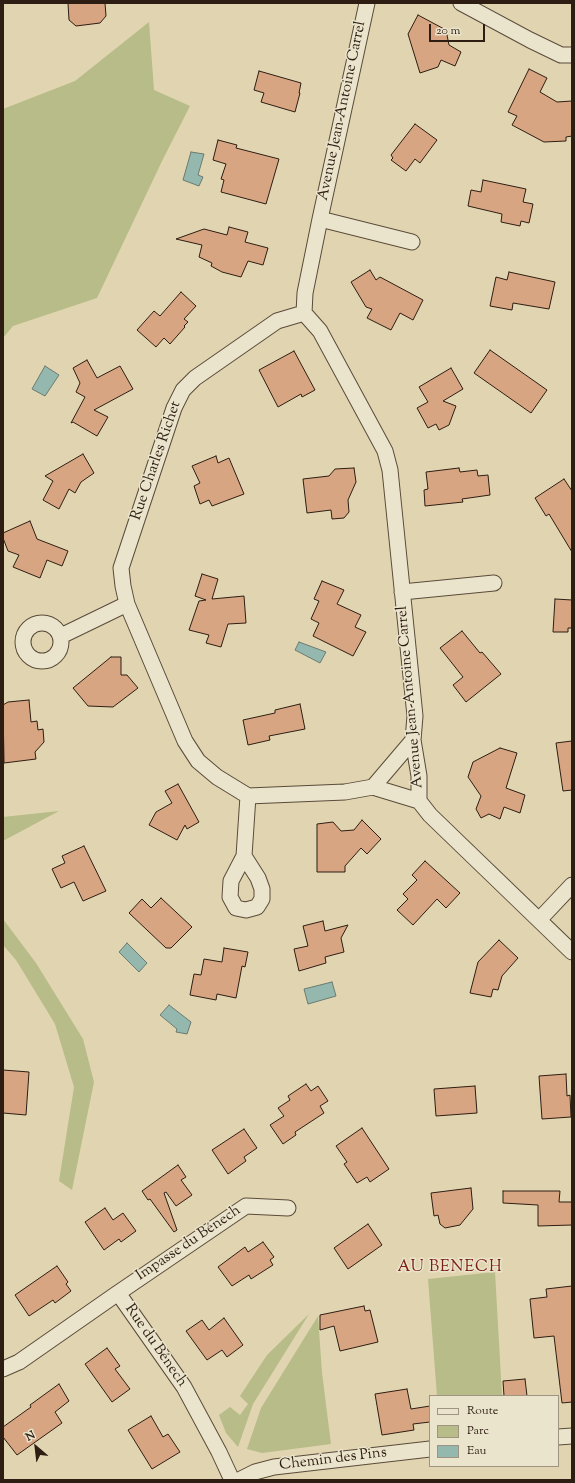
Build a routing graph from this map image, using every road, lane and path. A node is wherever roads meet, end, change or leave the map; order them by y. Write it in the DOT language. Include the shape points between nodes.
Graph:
graph roads {
  1 [pos="367,3"];
  2 [pos="461,3"];
  3 [pos="572,55"];
  4 [pos="320,219"];
  5 [pos="412,242"];
  6 [pos="304,313"];
  7 [pos="494,583"];
  8 [pos="402,592"];
  9 [pos="128,604"];
  10 [pos="61,636"];
  11 [pos="413,740"];
  12 [pos="373,788"];
  13 [pos="248,796"];
  14 [pos="420,801"];
  15 [pos="244,856"];
  16 [pos="572,885"];
  17 [pos="539,920"];
  18 [pos="572,952"];
  19 [pos="288,1208"];
  20 [pos="118,1293"];
  21 [pos="3,1369"];
  22 [pos="572,1436"];
  23 [pos="559,1437"];
  24 [pos="429,1449"];
  25 [pos="232,1480"];
  26 [pos="239,1480"];
  1 -- 4 [label="street, Avenue Jean-Antoine Carrel"];
  2 -- 3 [label="street" via="561,55"];
  4 -- 5 [label="street, Avenue Jean-Antoine Carrel"];
  4 -- 6 [label="street, Avenue Jean-Antoine Carrel" via="305,293"];
  6 -- 8 [label="street, Avenue Jean-Antoine Carrel" via="320,331 385,451 390,470"];
  6 -- 9 [label="street, Rue Charles Richet" via="277,321 195,378 183,390 174,408 121,568"];
  7 -- 8 [label="street, Avenue Jean-Antoine Carrel"];
  8 -- 11 [label="street, Avenue Jean-Antoine Carrel" via="414,716"];
  9 -- 10 [label="street"];
  9 -- 13 [label="street, Rue Charles Richet" via="185,741 198,761 216,777"];
  11 -- 12 [label="street"];
  11 -- 14 [label="street, Avenue Jean-Antoine Carrel"];
  12 -- 13 [label="street" via="345,792"];
  12 -- 14 [label="street"];
  13 -- 15 [label="street"];
  14 -- 17 [label="street, Avenue Jean-Antoine Carrel" via="430,816"];
  16 -- 17 [label="street"];
  17 -- 18 [label="street, Avenue Jean-Antoine Carrel"];
  19 -- 20 [label="street, Impasse du Bénech" via="246,1206"];
  20 -- 21 [label="street, Rue du Bénech" via="19,1362"];
  20 -- 25 [label="street, Rue du Bénech" via="184,1387"];
  22 -- 23 [label="street"];
  24 -- 26 [label="street, Chemin des Pins" via="274,1467"];
}
